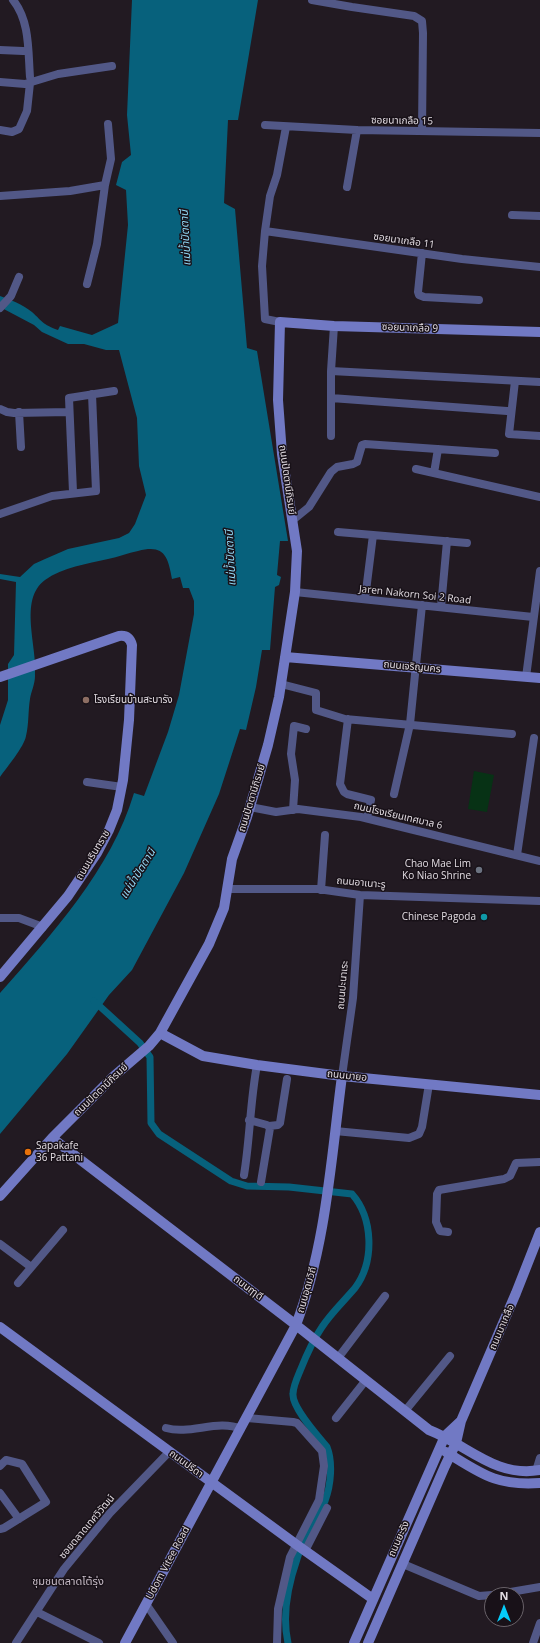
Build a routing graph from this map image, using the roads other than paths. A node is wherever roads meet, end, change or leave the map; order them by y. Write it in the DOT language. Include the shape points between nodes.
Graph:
graph roads {
  1 [pos="13,0"];
  2 [pos="312,0"];
  3 [pos="350,3"];
  4 [pos="0,50"];
  5 [pos="23,52"];
  6 [pos="112,66"];
  7 [pos="30,80"];
  8 [pos="0,82"];
  9 [pos="108,124"];
  10 [pos="265,125"];
  11 [pos="286,127"];
  12 [pos="0,130"];
  13 [pos="357,130"];
  14 [pos="422,131"];
  15 [pos="540,133"];
  16 [pos="105,185"];
  17 [pos="347,187"];
  18 [pos="0,196"];
  19 [pos="512,216"];
  20 [pos="540,216"];
  21 [pos="265,231"];
  22 [pos="422,253"];
  23 [pos="540,267"];
  24 [pos="19,277"];
  25 [pos="87,284"];
  26 [pos="479,300"];
  27 [pos="0,308"];
  28 [pos="280,322"];
  29 [pos="334,326"];
  30 [pos="540,332"];
  31 [pos="331,371"];
  32 [pos="515,381"];
  33 [pos="540,382"];
  34 [pos="114,391"];
  35 [pos="92,394"];
  36 [pos="331,398"];
  37 [pos="0,409"];
  38 [pos="507,411"];
  39 [pos="19,412"];
  40 [pos="69,412"];
  41 [pos="331,436"];
  42 [pos="540,436"];
  43 [pos="21,447"];
  44 [pos="438,449"];
  45 [pos="495,453"];
  46 [pos="416,469"];
  47 [pos="434,473"];
  48 [pos="73,492"];
  49 [pos="540,497"];
  50 [pos="0,514"];
  51 [pos="293,520"];
  52 [pos="338,532"];
  53 [pos="374,535"];
  54 [pos="447,542"];
  55 [pos="467,543"];
  56 [pos="540,572"];
  57 [pos="295,592"];
  58 [pos="366,599"];
  59 [pos="422,605"];
  60 [pos="441,607"];
  61 [pos="533,617"];
  62 [pos="285,657"];
  63 [pos="415,668"];
  64 [pos="3,676"];
  65 [pos="526,677"];
  66 [pos="540,678"];
  67 [pos="281,684"];
  68 [pos="348,719"];
  69 [pos="410,724"];
  70 [pos="306,729"];
  71 [pos="512,734"];
  72 [pos="534,738"];
  73 [pos="87,782"];
  74 [pos="122,787"];
  75 [pos="394,794"];
  76 [pos="250,807"];
  77 [pos="293,810"];
  78 [pos="366,818"];
  79 [pos="325,835"];
  80 [pos="517,855"];
  81 [pos="540,861"];
  82 [pos="228,889"];
  83 [pos="321,890"];
  84 [pos="360,895"];
  85 [pos="540,901"];
  86 [pos="0,918"];
  87 [pos="43,927"];
  88 [pos="0,977"];
  89 [pos="160,1033"];
  90 [pos="256,1065"];
  91 [pos="342,1076"];
  92 [pos="287,1079"];
  93 [pos="429,1084"];
  94 [pos="540,1095"];
  95 [pos="250,1120"];
  96 [pos="269,1126"];
  97 [pos="335,1131"];
  98 [pos="52,1138"];
  99 [pos="540,1162"];
  100 [pos="244,1175"];
  101 [pos="261,1182"];
  102 [pos="0,1196"];
  103 [pos="63,1230"];
  104 [pos="448,1232"];
  105 [pos="540,1232"];
  106 [pos="0,1244"];
  107 [pos="31,1267"];
  108 [pos="18,1283"];
  109 [pos="385,1296"];
  110 [pos="296,1325"];
  111 [pos="0,1327"];
  112 [pos="450,1356"];
  113 [pos="338,1358"];
  114 [pos="366,1380"];
  115 [pos="405,1411"];
  116 [pos="247,1418"];
  117 [pos="336,1418"];
  118 [pos="461,1421"];
  119 [pos="166,1428"];
  120 [pos="241,1429"];
  121 [pos="445,1436"];
  122 [pos="456,1443"];
  123 [pos="439,1448"];
  124 [pos="169,1452"];
  125 [pos="450,1455"];
  126 [pos="540,1458"];
  127 [pos="0,1466"];
  128 [pos="538,1470"];
  129 [pos="211,1483"];
  130 [pos="540,1483"];
  131 [pos="0,1493"];
  132 [pos="327,1508"];
  133 [pos="19,1519"];
  134 [pos="0,1529"];
  135 [pos="300,1547"];
  136 [pos="403,1564"];
  137 [pos="540,1587"];
  138 [pos="524,1590"];
  139 [pos="484,1596"];
  140 [pos="373,1599"];
  141 [pos="146,1604"];
  142 [pos="37,1612"];
  143 [pos="540,1623"];
  144 [pos="16,1643"];
  145 [pos="99,1643"];
  146 [pos="125,1643"];
  147 [pos="173,1643"];
  148 [pos="277,1643"];
  149 [pos="354,1643"];
  150 [pos="368,1643"];
  151 [pos="533,1643"];
  1 -- 7 [label="street" via="25,26"];
  2 -- 3 [label="street"];
  3 -- 14 [label="street" via="408,15 422,21"];
  4 -- 5 [label="street"];
  6 -- 7 [label="street"];
  7 -- 8 [label="street"];
  7 -- 12 [label="street" via="27,111 19,129 16,132"];
  9 -- 16 [label="street" via="111,159"];
  10 -- 11 [label="street, ซอยนาเกลือ 15"];
  11 -- 13 [label="street, ซอยนาเกลือ 15"];
  11 -- 21 [label="street" via="277,175 270,196"];
  13 -- 14 [label="street, ซอยนาเกลือ 15"];
  13 -- 17 [label="street"];
  14 -- 15 [label="street, ซอยนาเกลือ 15"];
  16 -- 18 [label="street" via="70,191"];
  16 -- 25 [label="street" via="97,244"];
  19 -- 20 [label="street"];
  21 -- 22 [label="street, ซอยนาเกลือ 11"];
  21 -- 28 [label="street" via="262,266 265,319"];
  22 -- 23 [label="street, ซอยนาเกลือ 11"];
  22 -- 26 [label="street" via="419,295"];
  24 -- 27 [label="street" via="11,296"];
  28 -- 29 [label="street, ซอยนาเกลือ 9"];
  28 -- 51 [label="street, ถนนปัตตานีภิรมย์" via="278,400 282,454"];
  29 -- 30 [label="street, ซอยนาเกลือ 9"];
  29 -- 31 [label="street"];
  31 -- 32 [label="street"];
  31 -- 36 [label="street"];
  32 -- 33 [label="street"];
  32 -- 42 [label="street" via="509,434"];
  34 -- 35 [label="street"];
  35 -- 40 [label="street" via="69,398"];
  35 -- 48 [label="street" via="96,491"];
  36 -- 38 [label="street"];
  36 -- 41 [label="street"];
  37 -- 39 [label="street"];
  39 -- 40 [label="street"];
  39 -- 43 [label="street"];
  40 -- 48 [label="street"];
  44 -- 45 [label="street"];
  44 -- 47 [label="street"];
  44 -- 51 [label="street" via="362,445 357,462 337,467 331,472 309,507"];
  46 -- 47 [label="street"];
  47 -- 49 [label="street"];
  48 -- 50 [label="street" via="52,496"];
  51 -- 57 [label="street, ถนนปัตตานีภิรมย์" via="298,551"];
  52 -- 53 [label="street"];
  53 -- 54 [label="street"];
  53 -- 58 [label="street"];
  54 -- 55 [label="street"];
  54 -- 60 [label="street"];
  56 -- 61 [label="street"];
  57 -- 58 [label="street, Jaren Nakorn Soi 2 Road"];
  57 -- 62 [label="street, ถนนปัตตานีภิรมย์"];
  58 -- 59 [label="street, Jaren Nakorn Soi 2 Road"];
  59 -- 60 [label="street, Jaren Nakorn Soi 2 Road"];
  59 -- 63 [label="street"];
  60 -- 61 [label="street, Jaren Nakorn Soi 2 Road"];
  61 -- 65 [label="street"];
  62 -- 63 [label="street, ถนนเจริญนคร"];
  62 -- 67 [label="street, ถนนปัตตานีภิรมย์"];
  63 -- 65 [label="street, ถนนเจริญนคร"];
  63 -- 69 [label="street"];
  64 -- 74 [label="street, ถนนนรินทราช" via="119,636 130,640 130,720"];
  65 -- 66 [label="street, ถนนเจริญนคร"];
  67 -- 68 [label="street" via="316,693 316,710"];
  67 -- 76 [label="street, ถนนปัตตานีภิรมย์" via="268,745"];
  68 -- 69 [label="street"];
  68 -- 78 [label="street" via="340,784 347,794 370,800"];
  69 -- 71 [label="street"];
  69 -- 75 [label="street"];
  70 -- 77 [label="street" via="294,726 293,731"];
  72 -- 80 [label="street"];
  73 -- 74 [label="street"];
  74 -- 87 [label="street, ถนนนรินทราช" via="117,810 97,852 68,896"];
  76 -- 77 [label="street, ถนนโรงเรียนเทศบาล 6" via="276,812"];
  76 -- 82 [label="street, ถนนปัตตานีภิรมย์" via="232,859"];
  77 -- 78 [label="street, ถนนโรงเรียนเทศบาล 6"];
  78 -- 80 [label="street, ถนนโรงเรียนเทศบาล 6"];
  79 -- 83 [label="street"];
  80 -- 81 [label="street, ถนนโรงเรียนเทศบาล 6"];
  82 -- 83 [label="street, ถนนอาเนาะรู"];
  82 -- 89 [label="street, ถนนปัตตานีภิรมย์" via="224,908 209,944"];
  83 -- 84 [label="street, ถนนอาเนาะรู"];
  84 -- 85 [label="street, ถนนอาเนาะรู"];
  84 -- 91 [label="street, ถนนปะนาเระ" via="353,998"];
  86 -- 87 [label="street" via="19,918"];
  87 -- 88 [label="street, ถนนนรินทราช"];
  89 -- 90 [label="street, ถนนมายอ" via="204,1056"];
  89 -- 98 [label="street, ถนนปัตตานีภิรมย์"];
  90 -- 91 [label="street, ถนนมายอ"];
  90 -- 95 [label="street"];
  91 -- 93 [label="street, ถนนมายอ"];
  91 -- 97 [label="street, ถนนอุดมวิถี"];
  92 -- 96 [label="street" via="280,1123"];
  93 -- 94 [label="street, ถนนมายอ"];
  93 -- 97 [label="street" via="419,1134 409,1138"];
  95 -- 96 [label="street"];
  95 -- 100 [label="street"];
  96 -- 101 [label="street"];
  97 -- 110 [label="street, ถนนอุดมวิถี" via="319,1244"];
  98 -- 102 [label="street, ถนนปัตตานีภิรมย์"];
  98 -- 110 [label="street, ถนนฤๅดี"];
  99 -- 104 [label="street" via="516,1164 510,1176 504,1179 439,1190 436,1222 440,1231"];
  103 -- 107 [label="street"];
  105 -- 118 [label="street, ถนนนาเกลือ"];
  106 -- 107 [label="street"];
  107 -- 108 [label="street"];
  109 -- 113 [label="street"];
  110 -- 113 [label="street, ถนนฤๅดี"];
  110 -- 116 [label="street, ถนนอุดมวิถี"];
  111 -- 124 [label="street, ถนนปรีดา"];
  112 -- 115 [label="street"];
  113 -- 114 [label="street, ถนนฤๅดี"];
  114 -- 115 [label="street, ถนนฤๅดี"];
  114 -- 117 [label="street"];
  115 -- 121 [label="street, ถนนฤๅดี" via="430,1430"];
  116 -- 120 [label="street, ถนนอุดมวิถี"];
  116 -- 135 [label="street" via="297,1423 322,1451 324,1466 319,1500"];
  118 -- 121 [label="street, ถนนนาเกลือ"];
  118 -- 122 [label="street, ถนนนาเกลือ"];
  119 -- 120 [label="street" via="181,1430 230,1426"];
  120 -- 129 [label="street, ถนนอุดมวิถี"];
  121 -- 122 [label="street, ถนนฤๅดี"];
  121 -- 123 [label="street, ถนนยะรัง"];
  122 -- 125 [label="street, ถนนยะรัง"];
  122 -- 128 [label="street, ถนนฤๅดี" via="486,1462 514,1471"];
  123 -- 125 [label="street"];
  123 -- 140 [label="street, ถนนยะรัง"];
  124 -- 129 [label="street, ถนนปรีดา"];
  124 -- 142 [label="street, ซอยตลาดเทศวิวัฒน์" via="110,1512 64,1569"];
  125 -- 130 [label="street" via="486,1477 503,1482"];
  125 -- 136 [label="street, ถนนยะรัง"];
  126 -- 128 [label="street"];
  127 -- 133 [label="street" via="6,1460 22,1464 46,1502"];
  129 -- 135 [label="street, ถนนปรีดา"];
  129 -- 141 [label="street, Udom Vitee Road"];
  131 -- 133 [label="street"];
  132 -- 135 [label="street"];
  133 -- 134 [label="street"];
  135 -- 140 [label="street, ถนนปรีดา"];
  135 -- 148 [label="street" via="290,1558 278,1609"];
  136 -- 139 [label="street" via="478,1596"];
  136 -- 150 [label="street, ถนนยะรัง"];
  137 -- 138 [label="street"];
  140 -- 149 [label="street, ถนนยะรัง"];
  141 -- 146 [label="street, Udom Vitee Road"];
  141 -- 147 [label="street"];
  142 -- 144 [label="street, ซอยตลาดเทศวิวัฒน์"];
  142 -- 145 [label="street"];
  143 -- 151 [label="street"];
}
